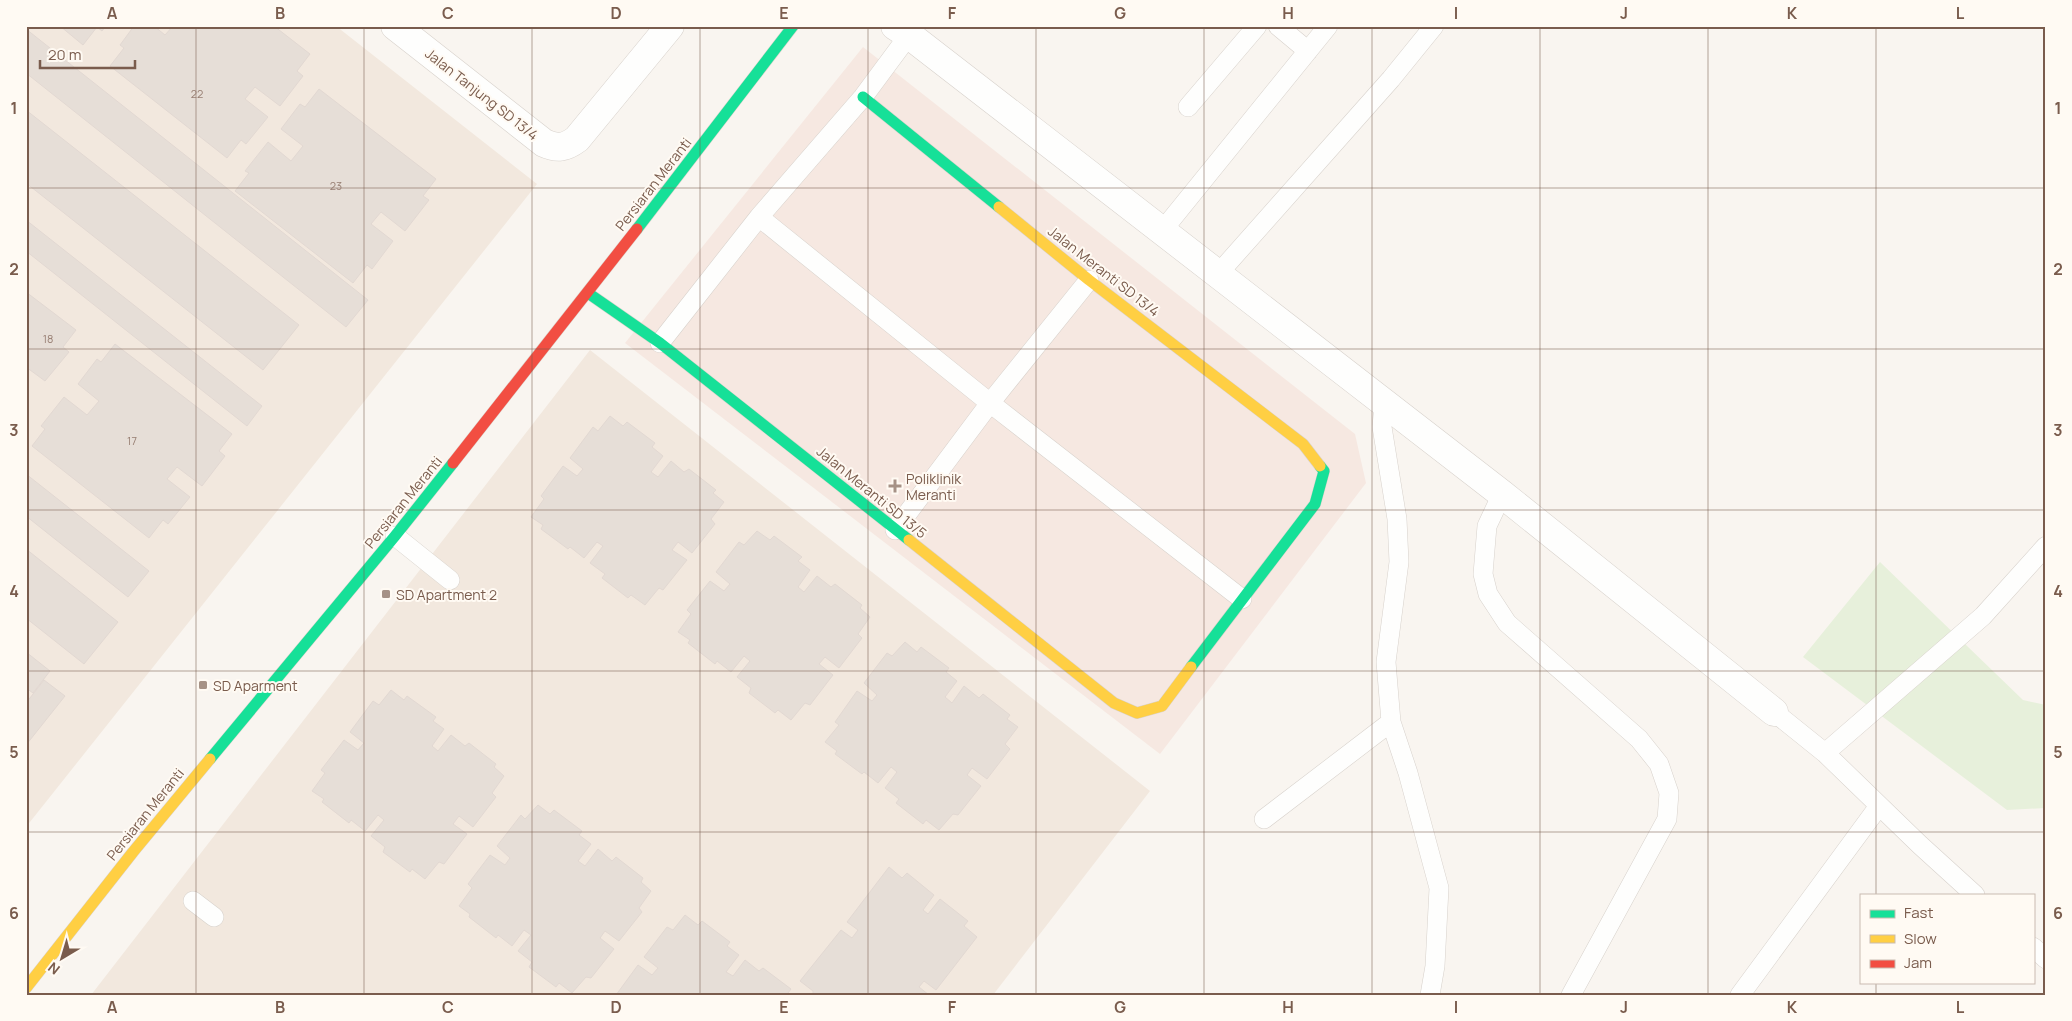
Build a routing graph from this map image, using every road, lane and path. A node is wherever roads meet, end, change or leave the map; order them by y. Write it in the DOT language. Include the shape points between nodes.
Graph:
graph roads {
  1 [pos="395,26"];
  2 [pos="670,26"];
  3 [pos="793,26"];
  4 [pos="1257,26"];
  5 [pos="1278,26"];
  6 [pos="1328,26"];
  7 [pos="1434,26"];
  8 [pos="902,31"];
  9 [pos="1308,52"];
  10 [pos="863,97"];
  11 [pos="1188,107"];
  12 [pos="759,217"];
  13 [pos="1162,231"];
  14 [pos="1218,274"];
  15 [pos="1089,280"];
  16 [pos="588,293"];
  17 [pos="660,342"];
  18 [pos="1384,402"];
  19 [pos="990,403"];
  20 [pos="1502,494"];
  21 [pos="895,530"];
  22 [pos="394,536"];
  23 [pos="2046,546"];
  24 [pos="450,580"];
  25 [pos="1242,599"];
  26 [pos="1774,712"];
  27 [pos="1391,722"];
  28 [pos="1825,753"];
  29 [pos="1879,806"];
  30 [pos="1264,819"];
  31 [pos="1974,894"];
  32 [pos="194,901"];
  33 [pos="214,917"];
  34 [pos="2034,948"];
  35 [pos="2046,959"];
  36 [pos="26,988"];
  37 [pos="1430,995"];
  38 [pos="1571,995"];
  39 [pos="1740,995"];
  1 -- 2 [label="street, Jalan Tanjung SD 13/4" via="544,143 561,148 577,139"];
  3 -- 16 [label="street, Persiaran Meranti"];
  4 -- 11 [label="lane"];
  5 -- 9 [label="lane"];
  6 -- 9 [label="lane"];
  7 -- 14 [label="lane"];
  8 -- 10 [label="lane"];
  8 -- 13 [label="street"];
  9 -- 13 [label="lane"];
  10 -- 12 [label="lane"];
  10 -- 15 [label="street, Jalan Meranti SD 13/4"];
  12 -- 17 [label="lane"];
  12 -- 19 [label="lane"];
  13 -- 14 [label="street"];
  14 -- 18 [label="street"];
  15 -- 19 [label="lane"];
  15 -- 25 [label="street, Jalan Meranti SD 13/4" via="1303,444 1324,471 1315,504"];
  16 -- 17 [label="street, Jalan Meranti SD 13/5"];
  16 -- 22 [label="street, Persiaran Meranti"];
  17 -- 21 [label="street, Jalan Meranti SD 13/5"];
  18 -- 20 [label="street"];
  18 -- 27 [label="lane" via="1382,427 1397,519 1399,562 1386,662"];
  19 -- 21 [label="lane"];
  19 -- 25 [label="lane"];
  20 -- 26 [label="street"];
  20 -- 38 [label="lane" via="1487,526 1483,574 1488,594 1507,623 1639,739 1658,764 1669,794 1667,819"];
  21 -- 25 [label="street, Jalan Meranti SD 13/5" via="1114,704 1137,714 1162,706"];
  22 -- 24 [label="lane"];
  22 -- 36 [label="street, Persiaran Meranti" via="133,852"];
  23 -- 28 [label="lane" via="1983,616"];
  26 -- 28 [label="lane"];
  27 -- 30 [label="lane"];
  27 -- 37 [label="lane" via="1438,888 1435,966"];
  28 -- 29 [label="lane"];
  29 -- 31 [label="lane"];
  29 -- 39 [label="lane"];
  32 -- 33 [label="lane"];
  34 -- 35 [label="lane"];
}
